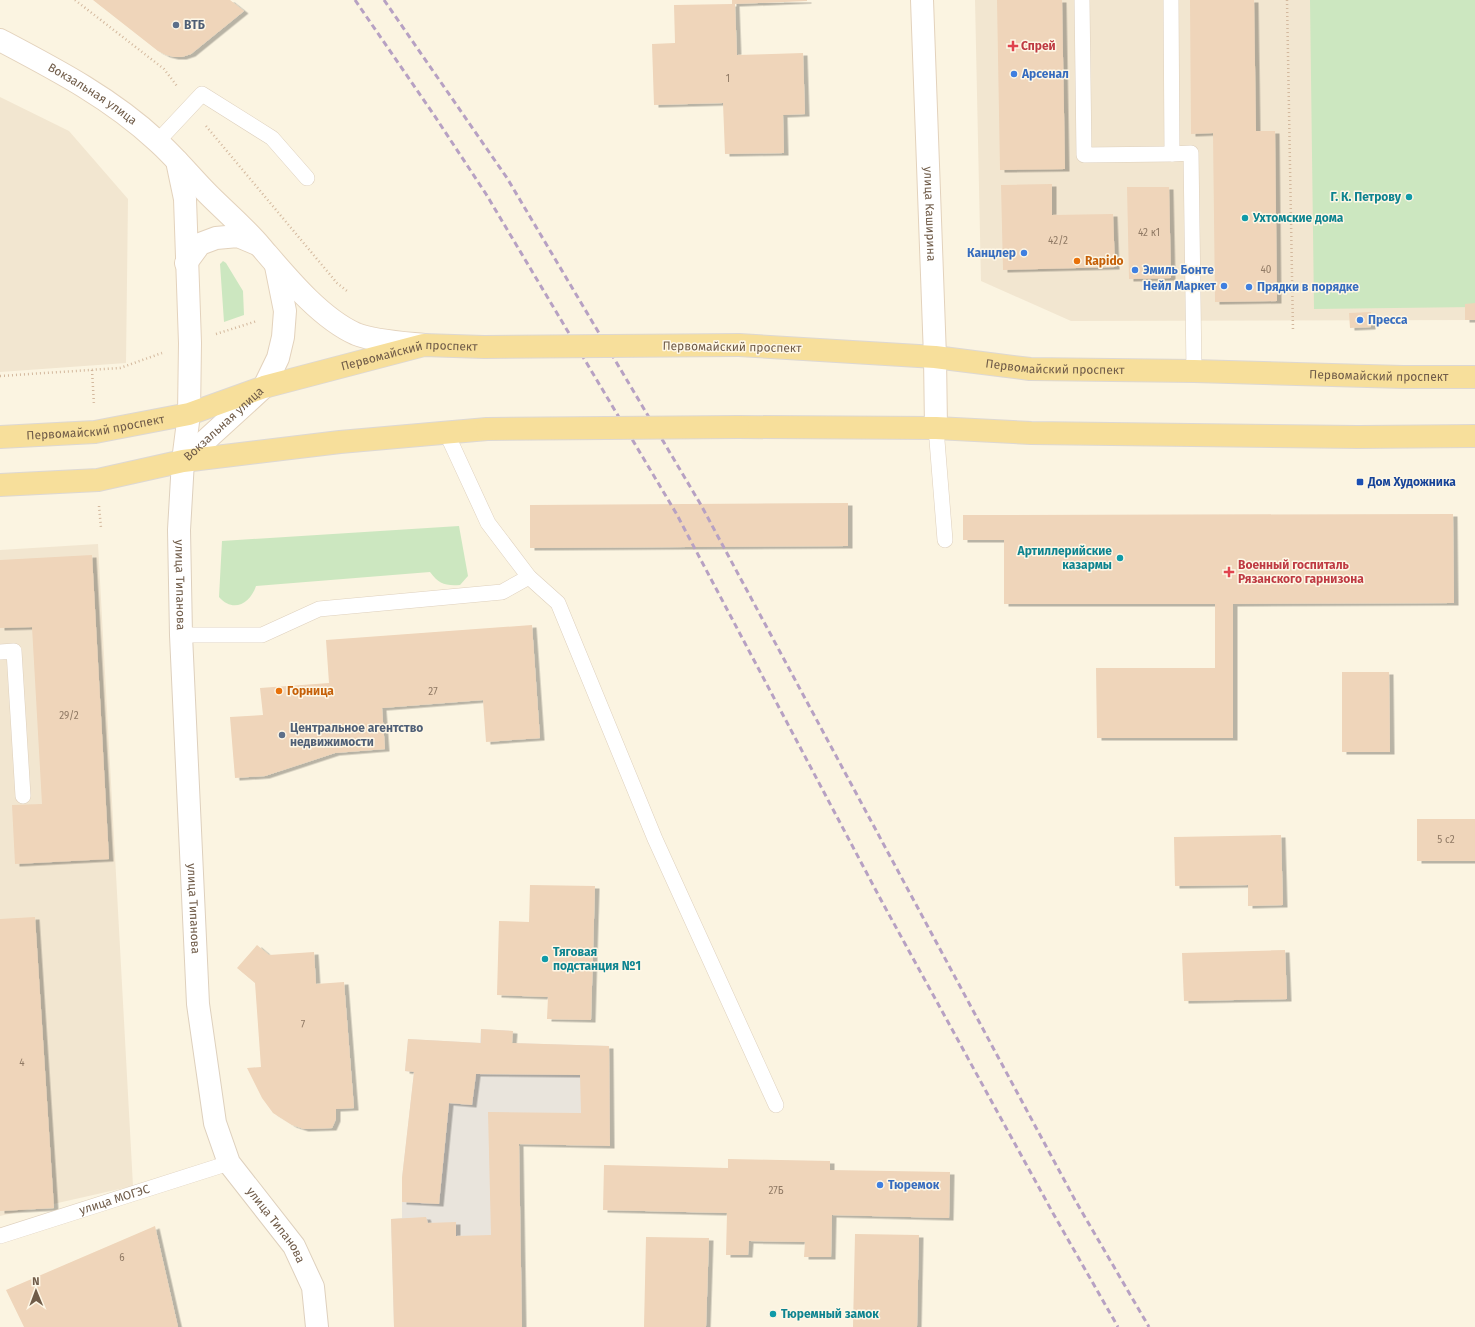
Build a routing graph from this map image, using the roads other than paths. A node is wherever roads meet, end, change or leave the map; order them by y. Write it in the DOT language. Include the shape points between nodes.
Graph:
graph roads {
  1 [pos="922,0"];
  2 [pos="1082,0"];
  3 [pos="1171,0"];
  4 [pos="0,40"];
  5 [pos="158,141"];
  6 [pos="1172,154"];
  7 [pos="177,160"];
  8 [pos="308,178"];
  9 [pos="260,246"];
  10 [pos="186,263"];
  11 [pos="276,266"];
  12 [pos="424,345"];
  13 [pos="935,357"];
  14 [pos="1194,371"];
  15 [pos="1475,377"];
  16 [pos="264,387"];
  17 [pos="189,414"];
  18 [pos="936,428"];
  19 [pos="446,432"];
  20 [pos="1475,436"];
  21 [pos="0,437"];
  22 [pos="183,461"];
  23 [pos="0,486"];
  24 [pos="945,540"];
  25 [pos="529,577"];
  26 [pos="181,635"];
  27 [pos="0,652"];
  28 [pos="23,796"];
  29 [pos="776,1104"];
  30 [pos="229,1163"];
  31 [pos="0,1236"];
  32 [pos="316,1327"];
  1 -- 13 [label="main road, улица Каширина"];
  2 -- 6 [label="lane" via="1084,155"];
  3 -- 6 [label="lane"];
  4 -- 5 [label="main road, Вокзальная улица" via="95,93 128,115"];
  5 -- 7 [label="main road, Вокзальная улица"];
  5 -- 8 [label="lane" via="202,94 272,138"];
  6 -- 14 [label="lane" via="1191,153"];
  7 -- 9 [label="main road, Вокзальная улица"];
  7 -- 10 [label="main road, Вокзальная улица" via="185,199"];
  9 -- 10 [label="main road, Вокзальная улица" via="238,236 216,238 200,244"];
  9 -- 11 [label="main road, Вокзальная улица"];
  10 -- 17 [label="main road, Вокзальная улица" via="190,343"];
  11 -- 12 [label="main road, Вокзальная улица" via="340,326 357,334"];
  11 -- 16 [label="main road, Вокзальная улица" via="285,311 283,337 278,358"];
  12 -- 13 [label="main road, Первомайский проспект, bridge" via="739,345"];
  12 -- 16 [label="main road, Первомайский проспект"];
  13 -- 14 [label="main road, Первомайский проспект" via="1030,369"];
  13 -- 18 [label="main road, улица Каширина"];
  14 -- 15 [label="main road, Первомайский проспект"];
  16 -- 17 [label="main road, Первомайский проспект"];
  16 -- 22 [label="main road, Вокзальная улица"];
  17 -- 21 [label="main road, Первомайский проспект" via="95,432"];
  17 -- 22 [label="main road, Вокзальная улица"];
  18 -- 19 [label="main road, bridge" via="487,429"];
  18 -- 20 [label="main road" via="1031,433"];
  18 -- 24 [label="lane"];
  19 -- 22 [label="main road"];
  19 -- 25 [label="lane" via="488,522"];
  22 -- 23 [label="main road" via="98,480"];
  22 -- 26 [label="main road, улица Типанова" via="179,530"];
  25 -- 26 [label="lane" via="502,592 319,609 262,635"];
  25 -- 29 [label="lane" via="558,604 655,838"];
  26 -- 30 [label="main road, улица Типанова" via="198,1004 216,1122"];
  27 -- 28 [label="lane" via="14,651"];
  30 -- 31 [label="lane, улица МОГЭС"];
  30 -- 32 [label="main road, улица Типанова" via="294,1246 313,1287"];
}
